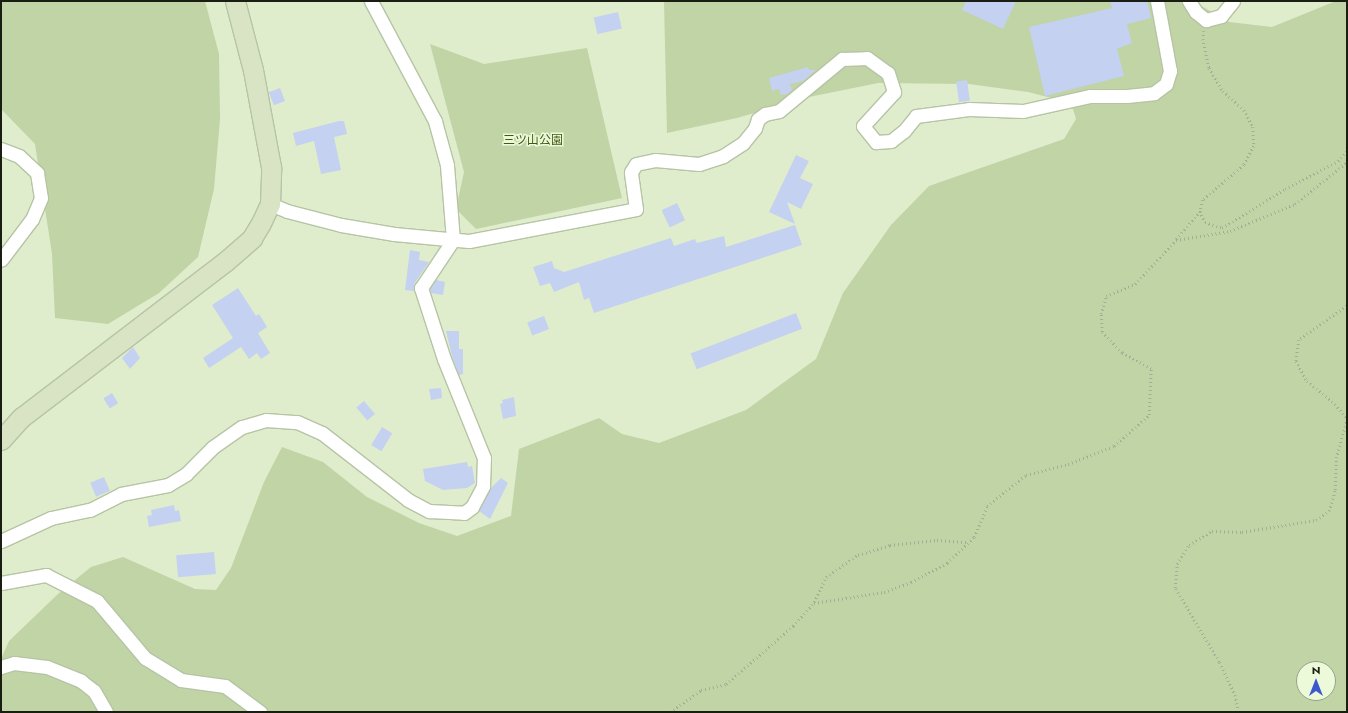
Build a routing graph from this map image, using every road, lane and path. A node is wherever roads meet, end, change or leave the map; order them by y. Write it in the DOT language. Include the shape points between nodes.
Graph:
graph roads {
  1 [pos="235,1"];
  2 [pos="371,1"];
  3 [pos="1157,1"];
  4 [pos="1189,1"];
  5 [pos="1233,1"];
  6 [pos="1206,20"];
  7 [pos="1,149"];
  8 [pos="1347,151"];
  9 [pos="1347,162"];
  10 [pos="270,204"];
  11 [pos="1200,211"];
  12 [pos="453,240"];
  13 [pos="1176,240"];
  14 [pos="1,260"];
  15 [pos="1347,306"];
  16 [pos="1347,419"];
  17 [pos="1,440"];
  18 [pos="1,541"];
  19 [pos="968,542"];
  20 [pos="1,583"];
  21 [pos="814,602"];
  22 [pos="1,667"];
  23 [pos="106,712"];
  24 [pos="260,712"];
  25 [pos="670,712"];
  26 [pos="1238,712"];
  1 -- 10 [label="street" via="253,70 271,167"];
  2 -- 12 [label="street" via="435,121 447,165"];
  3 -- 12 [label="street" via="1170,71 1166,84 1154,93 1090,96 1023,111 969,109 916,116 904,131 891,141 876,142 863,126 894,92 888,73 867,58 842,59 778,111 765,114 758,119 755,128 743,143 723,156 699,164 655,160 636,164 631,172 636,209 485,238"];
  4 -- 6 [label="street" via="1196,12"];
  5 -- 6 [label="street" via="1221,16"];
  6 -- 11 [label="path" via="1203,39 1209,68 1223,91 1244,110 1253,127 1254,146 1244,165 1203,200"];
  7 -- 14 [label="street" via="19,156 36,173 41,198 32,219"];
  8 -- 11 [label="path" via="1338,161 1285,189 1222,228 1205,222"];
  9 -- 13 [label="path" via="1295,204 1230,231"];
  10 -- 12 [label="street" via="341,225"];
  10 -- 17 [label="street" via="252,238 22,417"];
  11 -- 13 [label="path"];
  12 -- 18 [label="street" via="421,288 444,359 484,458 483,486 472,507 464,513 429,511 408,500 322,433 297,422 266,420 242,427 213,448 186,474 168,484 121,494 90,510 51,518"];
  13 -- 19 [label="path" via="1135,284 1106,296 1101,314 1102,332 1122,353 1151,369 1149,416 1114,446 1068,464 1026,475 987,506 974,537"];
  15 -- 16 [label="path" via="1299,340 1296,361 1307,381 1335,404"];
  16 -- 26 [label="path" via="1336,458 1335,490 1329,511 1316,520 1242,532 1212,531 1189,545 1177,564 1175,588 1219,662 1235,696"];
  19 -- 21 [label="path" via="947,563 911,582 884,592"];
  19 -- 21 [label="path" via="937,540 890,545 858,555 826,577"];
  20 -- 24 [label="street" via="46,575 97,601 145,658 181,680 225,686"];
  21 -- 25 [label="path" via="793,626 726,684 701,690"];
  22 -- 23 [label="street" via="14,663 47,667 81,681 94,691"];
}
